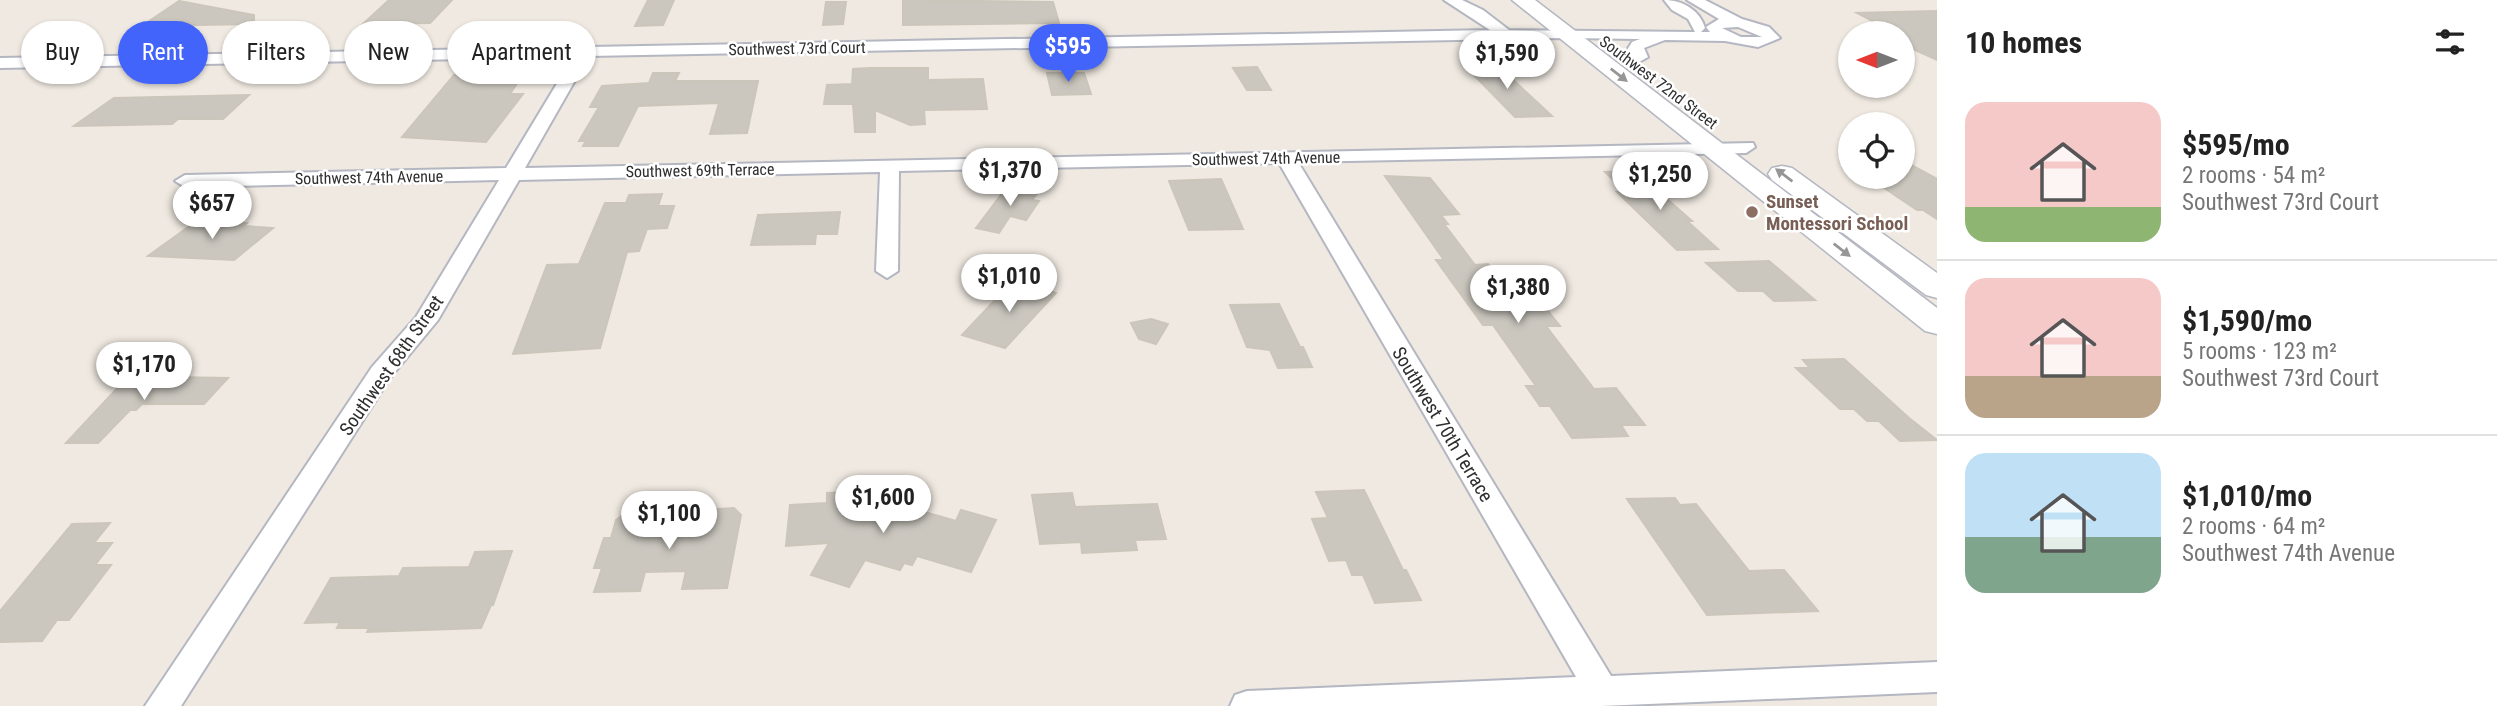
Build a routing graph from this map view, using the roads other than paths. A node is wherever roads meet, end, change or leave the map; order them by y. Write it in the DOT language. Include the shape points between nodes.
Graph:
graph roads {
  1 [pos="1451,0"];
  2 [pos="1522,0"];
  3 [pos="1550,0"];
  4 [pos="1672,1"];
  5 [pos="1695,1"];
  6 [pos="1739,23"];
  7 [pos="1706,28"];
  8 [pos="1565,33"];
  9 [pos="1594,33"];
  10 [pos="1505,34"];
  11 [pos="1673,37"];
  12 [pos="1728,37"];
  13 [pos="596,52"];
  14 [pos="447,54"];
  15 [pos="1632,61"];
  16 [pos="0,62"];
  17 [pos="565,84"];
  18 [pos="1746,147"];
  19 [pos="1711,148"];
  20 [pos="1285,157"];
  21 [pos="890,166"];
  22 [pos="511,174"];
  23 [pos="185,181"];
  24 [pos="887,271"];
  25 [pos="1931,305"];
  26 [pos="1937,677"];
  27 [pos="1602,691"];
  28 [pos="162,706"];
  29 [pos="1247,706"];
  1 -- 10 [label="street"];
  2 -- 8 [label="main road, Southwest 72nd Street"];
  3 -- 9 [label="main road, Southwest 72nd Street"];
  4 -- 5 [label="street"];
  4 -- 7 [label="street"];
  5 -- 6 [label="street"];
  6 -- 7 [label="street"];
  6 -- 12 [label="street" via="1764,30 1772,38 1753,42"];
  7 -- 9 [label="street" via="1621,28"];
  7 -- 12 [label="street"];
  8 -- 9 [label="street, Southwest 73rd Court"];
  8 -- 10 [label="street, Southwest 73rd Court"];
  8 -- 19 [label="main road, Southwest 72nd Street, one-way"];
  9 -- 11 [label="street"];
  9 -- 15 [label="main road, Southwest 72nd Street"];
  10 -- 13 [label="street, Southwest 73rd Court"];
  11 -- 12 [label="street"];
  11 -- 15 [label="street" via="1639,43 1635,48 1640,57"];
  14 -- 16 [label="street, Southwest 73rd Court"];
  15 -- 18 [label="main road, Southwest 72nd Street"];
  17 -- 22 [label="street, Southwest 68th Street"];
  18 -- 19 [label="street, Southwest 74th Avenue"];
  25 -- 18 [label="main road, Southwest 72nd Street, one-way"];
  19 -- 20 [label="street, Southwest 74th Avenue"];
  19 -- 25 [label="main road, Southwest 72nd Street, one-way"];
  20 -- 21 [label="street, Southwest 74th Avenue"];
  20 -- 27 [label="street, Southwest 70th Terrace"];
  21 -- 22 [label="street, Southwest 69th Terrace"];
  21 -- 24 [label="street"];
  22 -- 23 [label="street, Southwest 74th Avenue"];
  22 -- 28 [label="street, Southwest 68th Street" via="426,320 381,373"];
  26 -- 27 [label="street"];
  27 -- 29 [label="street"];
}
